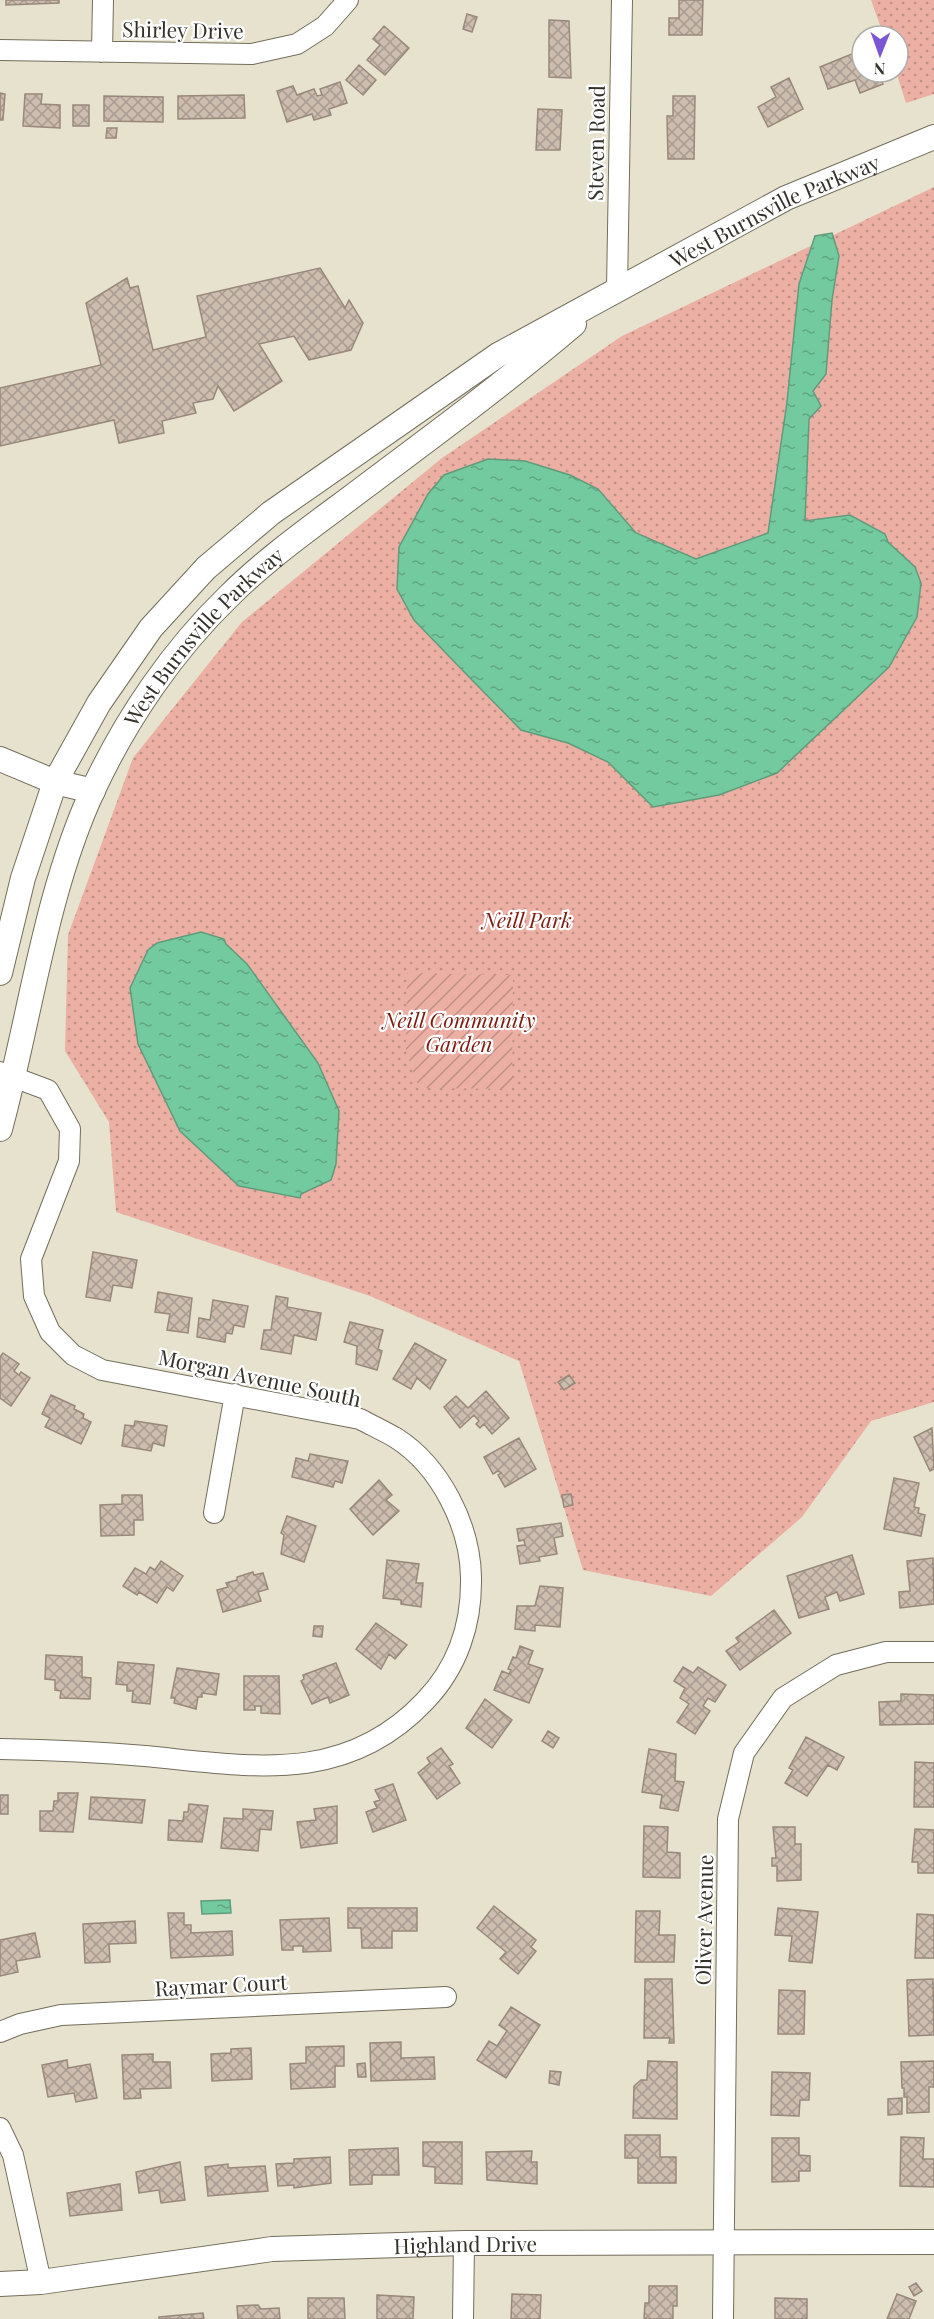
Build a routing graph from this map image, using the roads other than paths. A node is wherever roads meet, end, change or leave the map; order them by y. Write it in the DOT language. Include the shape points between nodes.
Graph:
graph roads {
  1 [pos="103,0"];
  2 [pos="348,0"];
  3 [pos="622,0"];
  4 [pos="0,50"];
  5 [pos="102,52"];
  6 [pos="934,137"];
  7 [pos="617,288"];
  8 [pos="0,759"];
  9 [pos="55,782"];
  10 [pos="93,791"];
  11 [pos="0,973"];
  12 [pos="7,1074"];
  13 [pos="0,1129"];
  14 [pos="235,1394"];
  15 [pos="214,1513"];
  16 [pos="934,1652"];
  17 [pos="0,1749"];
  18 [pos="446,1997"];
  19 [pos="0,2032"];
  20 [pos="0,2128"];
  21 [pos="723,2242"];
  22 [pos="934,2242"];
  23 [pos="464,2243"];
  24 [pos="41,2282"];
  25 [pos="0,2284"];
  26 [pos="464,2319"];
  27 [pos="723,2319"];
  1 -- 5 [label="street"];
  2 -- 5 [label="street, Shirley Drive" via="325,26 297,44 252,54"];
  3 -- 7 [label="street, Steven Road"];
  4 -- 5 [label="street, Shirley Drive"];
  6 -- 7 [label="street, West Burnsville Parkway" via="786,198"];
  7 -- 9 [label="street, West Burnsville Parkway" via="498,355 271,513 206,568 151,628 99,703"];
  7 -- 10 [label="street, West Burnsville Parkway" via="510,379 288,544 229,596 178,653 137,711"];
  8 -- 9 [label="street"];
  9 -- 10 [label="street"];
  9 -- 11 [label="street, West Burnsville Parkway" via="22,878"];
  10 -- 12 [label="street, West Burnsville Parkway" via="58,888"];
  12 -- 13 [label="street, West Burnsville Parkway"];
  12 -- 14 [label="street, Morgan Avenue South" via="48,1090 70,1129 69,1161 31,1259 34,1296 50,1332 73,1355 102,1370"];
  14 -- 15 [label="street"];
  14 -- 17 [label="street, Morgan Avenue South" via="360,1419 398,1439 429,1469 456,1510 470,1556 471,1602 459,1650 439,1687 407,1720 366,1746 321,1761 267,1767 80,1750"];
  16 -- 21 [label="street, Oliver Avenue" via="886,1652 836,1665 783,1698 744,1753 728,1819"];
  18 -- 19 [label="street, Raymar Court" via="61,2015"];
  20 -- 24 [label="street" via="13,2155"];
  21 -- 22 [label="street, Highland Drive"];
  21 -- 23 [label="street, Highland Drive"];
  21 -- 27 [label="street, Oliver Avenue"];
  23 -- 24 [label="street, Highland Drive" via="272,2249"];
  23 -- 26 [label="street"];
  24 -- 25 [label="street, Highland Drive"];
}
